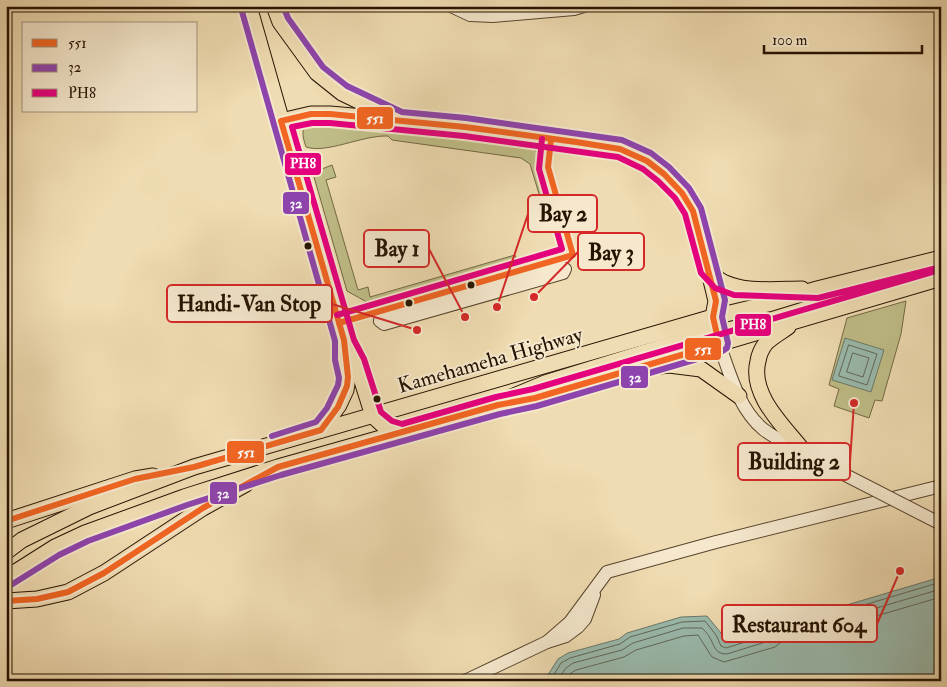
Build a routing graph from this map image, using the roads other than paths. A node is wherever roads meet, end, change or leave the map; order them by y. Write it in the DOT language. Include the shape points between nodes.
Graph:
graph roads {
  1 [pos="249,6"];
  2 [pos="274,6"];
  3 [pos="451,6"];
  4 [pos="584,6"];
  5 [pos="281,121"];
  6 [pos="400,121"];
  7 [pos="941,258"];
  8 [pos="708,268"];
  9 [pos="562,273"];
  10 [pos="941,278"];
  11 [pos="817,289"];
  12 [pos="713,317"];
  13 [pos="799,320"];
  14 [pos="344,340"];
  15 [pos="719,344"];
  16 [pos="636,368"];
  17 [pos="739,396"];
  18 [pos="498,405"];
  19 [pos="373,416"];
  20 [pos="321,430"];
  21 [pos="402,433"];
  22 [pos="806,454"];
  23 [pos="194,467"];
  24 [pos="278,467"];
  25 [pos="941,486"];
  26 [pos="6,521"];
  27 [pos="941,524"];
  28 [pos="6,552"];
  29 [pos="6,578"];
  30 [pos="11,601"];
  31 [pos="465,681"];
  1 -- 5 [label="main road"];
  2 -- 6 [label="main road" via="280,22 317,73 342,93"];
  3 -- 4 [label="street" via="470,15 493,16"];
  5 -- 6 [label="main road" via="311,114 330,114"];
  5 -- 14 [label="main road"];
  6 -- 8 [label="main road" via="620,149 646,161 682,193 692,211"];
  7 -- 11 [label="main road, Kamehameha Highway"];
  8 -- 11 [label="main road" via="717,279 736,287"];
  8 -- 12 [label="main road" via="716,301"];
  9 -- 9 [label="street" via="564,269 561,267 382,317 380,322 384,324"];
  10 -- 13 [label="main road"];
  11 -- 12 [label="main road, Kamehameha Highway"];
  12 -- 15 [label="main road"];
  12 -- 18 [label="main road" via="710,325 688,339 545,383"];
  12 -- 19 [label="main road, Kamehameha Highway"];
  13 -- 15 [label="main road"];
  13 -- 22 [label="main road" via="766,343 756,367 765,401"];
  14 -- 19 [label="main road" via="356,362"];
  14 -- 20 [label="main road" via="346,390"];
  15 -- 16 [label="main road"];
  15 -- 17 [label="street"];
  16 -- 17 [label="main road" via="669,365 701,369"];
  16 -- 18 [label="main road" via="535,398"];
  17 -- 22 [label="street" via="754,420 764,429"];
  18 -- 21 [label="main road"];
  19 -- 20 [label="main road, Kamehameha Highway"];
  19 -- 21 [label="main road" via="385,427"];
  20 -- 23 [label="main road, Kamehameha Highway"];
  21 -- 24 [label="main road"];
  22 -- 27 [label="street, bridge"];
  23 -- 26 [label="main road" via="135,479"];
  23 -- 28 [label="main road, Kamehameha Highway" via="89,507 22,540"];
  24 -- 29 [label="main road" via="85,533 55,547"];
  24 -- 30 [label="main road" via="203,508 97,577 68,592"];
  25 -- 31 [label="street" via="607,572 570,622 547,642"];
}
